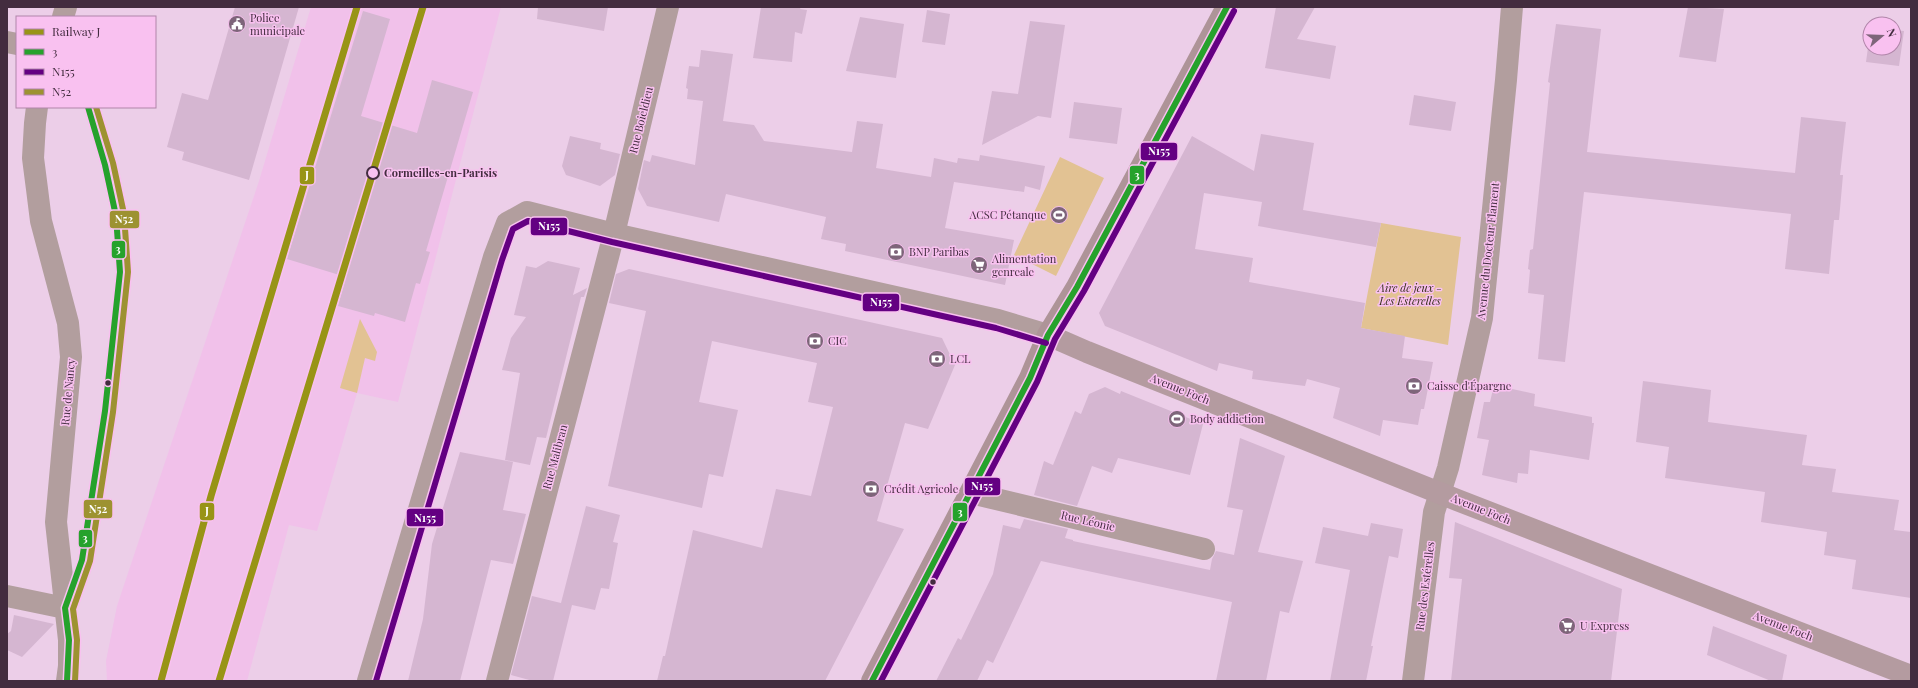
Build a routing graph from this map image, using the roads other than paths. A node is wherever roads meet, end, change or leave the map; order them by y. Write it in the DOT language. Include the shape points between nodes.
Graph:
graph roads {
  1 [pos="668,7"];
  2 [pos="1226,7"];
  3 [pos="1512,7"];
  4 [pos="37,108"];
  5 [pos="614,234"];
  6 [pos="1048,335"];
  7 [pos="1441,492"];
  8 [pos="971,493"];
  9 [pos="1204,549"];
  10 [pos="7,596"];
  11 [pos="65,608"];
  12 [pos="1911,676"];
  13 [pos="67,681"];
  14 [pos="368,681"];
  15 [pos="497,681"];
  16 [pos="872,681"];
  17 [pos="1413,681"];
  1 -- 5 [label="street, Rue Boieldieu"];
  2 -- 6 [label="main road" via="1077,287"];
  3 -- 7 [label="street, Avenue du Docteur Flament" via="1482,318"];
  4 -- 11 [label="street, Rue de Nancy" via="33,158 36,189 41,221 68,323 71,358 56,522"];
  5 -- 6 [label="street, Avenue Foch" via="1004,321"];
  5 -- 14 [label="street, Avenue Foch" via="527,212 507,223 494,256"];
  5 -- 15 [label="street, Rue Malibran"];
  6 -- 7 [label="street, Avenue Foch"];
  6 -- 8 [label="main road" via="1036,365"];
  7 -- 12 [label="street, Avenue Foch"];
  7 -- 17 [label="street, Rue des Estérelles" via="1434,512"];
  8 -- 9 [label="street, Rue Léonie"];
  8 -- 16 [label="main road"];
  10 -- 11 [label="street"];
  11 -- 13 [label="street, Rue de Nancy" via="69,640"];
}
